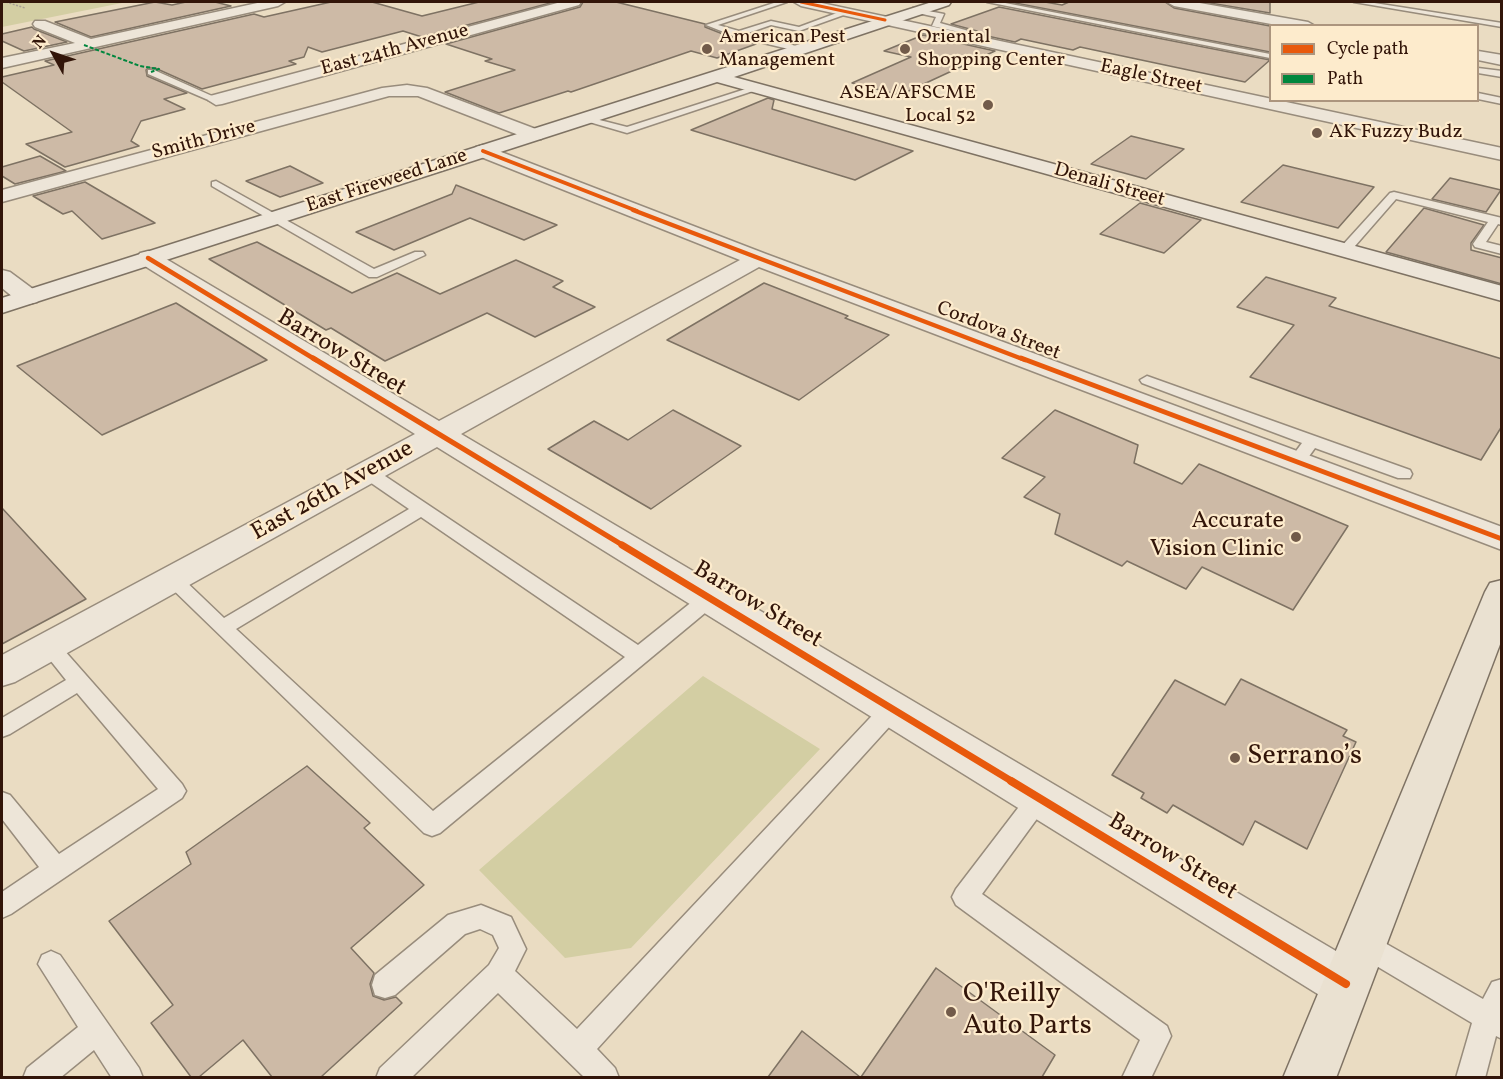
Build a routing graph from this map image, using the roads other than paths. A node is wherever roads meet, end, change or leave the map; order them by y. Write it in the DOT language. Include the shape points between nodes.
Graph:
graph roads {
  1 [pos="278,2"];
  2 [pos="574,2"];
  3 [pos="783,2"];
  4 [pos="804,2"];
  5 [pos="991,2"];
  6 [pos="1174,2"];
  7 [pos="1358,2"];
  8 [pos="931,8"];
  9 [pos="848,12"];
  10 [pos="885,20"];
  11 [pos="40,24"];
  12 [pos="934,24"];
  13 [pos="1297,24"];
  14 [pos="1502,25"];
  15 [pos="737,34"];
  16 [pos="962,37"];
  17 [pos="89,44"];
  18 [pos="798,49"];
  19 [pos="1269,56"];
  20 [pos="1502,60"];
  21 [pos="2,63"];
  22 [pos="1479,68"];
  23 [pos="1479,68"];
  24 [pos="152,72"];
  25 [pos="1502,74"];
  26 [pos="717,77"];
  27 [pos="758,88"];
  28 [pos="1479,90"];
  29 [pos="1502,95"];
  30 [pos="1479,96"];
  31 [pos="216,100"];
  32 [pos="1502,101"];
  33 [pos="584,119"];
  34 [pos="275,121"];
  35 [pos="535,135"];
  36 [pos="483,151"];
  37 [pos="1502,154"];
  38 [pos="216,184"];
  39 [pos="2,196"];
  40 [pos="275,218"];
  41 [pos="1498,221"];
  42 [pos="1502,250"];
  43 [pos="1344,251"];
  44 [pos="419,255"];
  45 [pos="148,258"];
  46 [pos="758,259"];
  47 [pos="2,278"];
  48 [pos="1502,294"];
  49 [pos="28,297"];
  50 [pos="2,306"];
  51 [pos="1147,380"];
  52 [pos="1215,405"];
  53 [pos="1197,424"];
  54 [pos="440,434"];
  55 [pos="1312,441"];
  56 [pos="1296,462"];
  57 [pos="367,472"];
  58 [pos="1404,474"];
  59 [pos="422,509"];
  60 [pos="1502,540"];
  61 [pos="172,580"];
  62 [pos="1502,592"];
  63 [pos="710,598"];
  64 [pos="222,628"];
  65 [pos="49,646"];
  66 [pos="639,656"];
  67 [pos="2,672"];
  68 [pos="79,682"];
  69 [pos="892,709"];
  70 [pos="2,728"];
  71 [pos="1039,798"];
  72 [pos="2,802"];
  73 [pos="56,870"];
  74 [pos="2,906"];
  75 [pos="1362,943"];
  76 [pos="51,964"];
  77 [pos="498,974"];
  78 [pos="1346,984"];
  79 [pos="385,985"];
  80 [pos="1502,992"];
  81 [pos="1495,1021"];
  82 [pos="97,1030"];
  83 [pos="578,1049"];
  84 [pos="37,1077"];
  85 [pos="129,1077"];
  86 [pos="390,1077"];
  87 [pos="605,1077"];
  88 [pos="1136,1077"];
  89 [pos="1309,1077"];
  90 [pos="1470,1077"];
  1 -- 17 [label="street"];
  2 -- 31 [label="street, East 24th Avenue"];
  3 -- 15 [label="lane" via="710,26"];
  4 -- 9 [label="street, Eagle Street"];
  5 -- 19 [label="lane"];
  6 -- 13 [label="street"];
  7 -- 14 [label="lane"];
  8 -- 10 [label="street, East Fireweed Lane"];
  8 -- 12 [label="lane" via="941,16"];
  8 -- 12 [label="lane" via="916,20"];
  9 -- 10 [label="street, Eagle Street"];
  9 -- 15 [label="lane" via="799,29 771,23"];
  10 -- 16 [label="street, Eagle Street"];
  10 -- 18 [label="street, East Fireweed Lane"];
  11 -- 17 [label="street"];
  12 -- 16 [label="lane" via="972,33"];
  15 -- 18 [label="lane"];
  16 -- 37 [label="street, Eagle Street"];
  17 -- 21 [label="street"];
  18 -- 26 [label="street, East Fireweed Lane"];
  20 -- 22 [label="street"];
  23 -- 25 [label="lane"];
  24 -- 31 [label="lane"];
  26 -- 27 [label="street, Denali Street"];
  26 -- 33 [label="street, East Fireweed Lane"];
  27 -- 33 [label="lane" via="627,130"];
  27 -- 43 [label="street, Denali Street"];
  28 -- 29 [label="lane"];
  30 -- 32 [label="lane"];
  31 -- 34 [label="street"];
  33 -- 35 [label="street, East Fireweed Lane"];
  34 -- 35 [label="street, Smith Drive" via="388,91 407,90"];
  34 -- 39 [label="street, Smith Drive"];
  35 -- 36 [label="street, East Fireweed Lane"];
  36 -- 40 [label="street, East Fireweed Lane"];
  36 -- 46 [label="street, Cordova Street"];
  38 -- 40 [label="lane"];
  40 -- 44 [label="lane" via="373,274"];
  40 -- 45 [label="street, East Fireweed Lane"];
  41 -- 42 [label="lane" via="1479,244"];
  41 -- 43 [label="lane" via="1394,195"];
  43 -- 48 [label="street, Denali Street"];
  45 -- 49 [label="street, East Fireweed Lane"];
  45 -- 54 [label="street, Barrow Street"];
  46 -- 53 [label="street, Cordova Street"];
  46 -- 54 [label="street, East 26th Avenue"];
  47 -- 49 [label="street"];
  49 -- 50 [label="street, East Fireweed Lane"];
  51 -- 52 [label="lane"];
  52 -- 53 [label="lane"];
  52 -- 55 [label="lane"];
  53 -- 56 [label="street, Cordova Street"];
  54 -- 57 [label="street, East 26th Avenue"];
  54 -- 63 [label="street, Barrow Street"];
  55 -- 56 [label="lane"];
  55 -- 58 [label="lane"];
  56 -- 60 [label="street, Cordova Street"];
  57 -- 59 [label="lane"];
  57 -- 61 [label="street, East 26th Avenue"];
  59 -- 64 [label="lane"];
  59 -- 66 [label="lane"];
  61 -- 64 [label="lane"];
  61 -- 65 [label="street, East 26th Avenue"];
  62 -- 75 [label="main road"];
  63 -- 66 [label="lane"];
  63 -- 69 [label="street, Barrow Street"];
  64 -- 66 [label="lane" via="432,826"];
  65 -- 67 [label="street, East 26th Avenue"];
  65 -- 68 [label="lane"];
  68 -- 70 [label="lane"];
  68 -- 73 [label="lane" via="174,791"];
  69 -- 71 [label="street, Barrow Street"];
  69 -- 83 [label="lane"];
  71 -- 78 [label="street, Barrow Street"];
  71 -- 88 [label="lane" via="965,897 1157,1036"];
  72 -- 73 [label="lane"];
  73 -- 74 [label="lane"];
  75 -- 78 [label="main road"];
  75 -- 81 [label="lane"];
  76 -- 82 [label="lane"];
  77 -- 79 [label="lane" via="513,949 502,926 481,917 457,924"];
  77 -- 83 [label="lane"];
  77 -- 86 [label="lane"];
  78 -- 89 [label="main road"];
  80 -- 81 [label="lane"];
  81 -- 90 [label="lane"];
  82 -- 84 [label="lane"];
  82 -- 85 [label="lane"];
  83 -- 87 [label="lane"];
}
